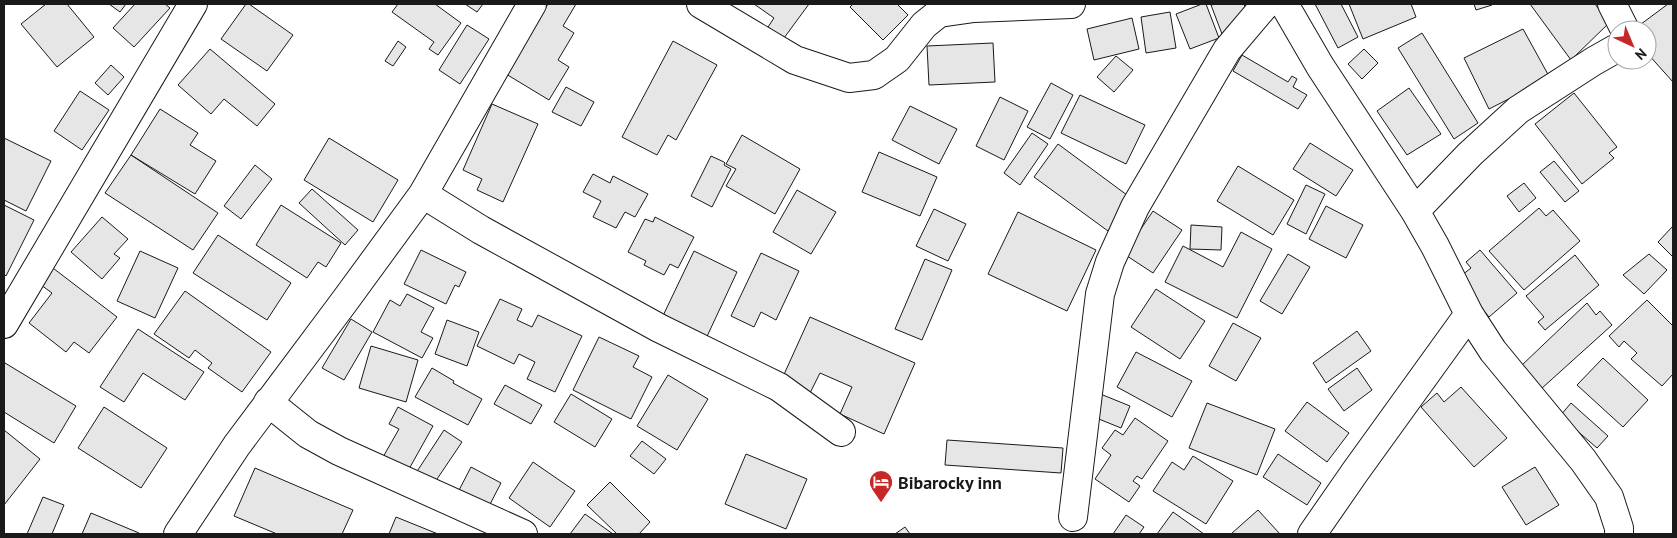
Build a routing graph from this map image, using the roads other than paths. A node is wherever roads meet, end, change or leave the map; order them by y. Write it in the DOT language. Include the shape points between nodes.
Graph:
graph roads {
  1 [pos="193,4"];
  2 [pos="532,4"];
  3 [pos="701,4"];
  4 [pos="1071,4"];
  5 [pos="1266,4"];
  6 [pos="1284,4"];
  7 [pos="1612,4"];
  8 [pos="1620,20"];
  9 [pos="1607,54"];
  10 [pos="423,194"];
  11 [pos="1415,212"];
  12 [pos="8,309"];
  13 [pos="1469,314"];
  14 [pos="268,402"];
  15 [pos="841,432"];
  16 [pos="1073,517"];
  17 [pos="178,534"];
  18 [pos="521,534"];
  19 [pos="1312,534"];
  20 [pos="1619,534"];
  1 -- 12 [label="street"];
  2 -- 10 [label="street"];
  3 -- 4 [label="street" via="795,60 850,78 874,75 897,59 924,25 940,13 974,8"];
  5 -- 16 [label="street" via="1227,50 1135,206 1110,262 1100,294"];
  6 -- 11 [label="street" via="1320,66"];
  7 -- 8 [label="street"];
  9 -- 11 [label="street" via="1518,110 1470,154"];
  10 -- 14 [label="street"];
  10 -- 15 [label="street" via="481,230 659,328 779,387"];
  11 -- 13 [label="street"];
  13 -- 19 [label="street"];
  13 -- 20 [label="street" via="1494,351 1609,497"];
  14 -- 17 [label="street"];
  14 -- 18 [label="street" via="308,434 339,451"];
}
